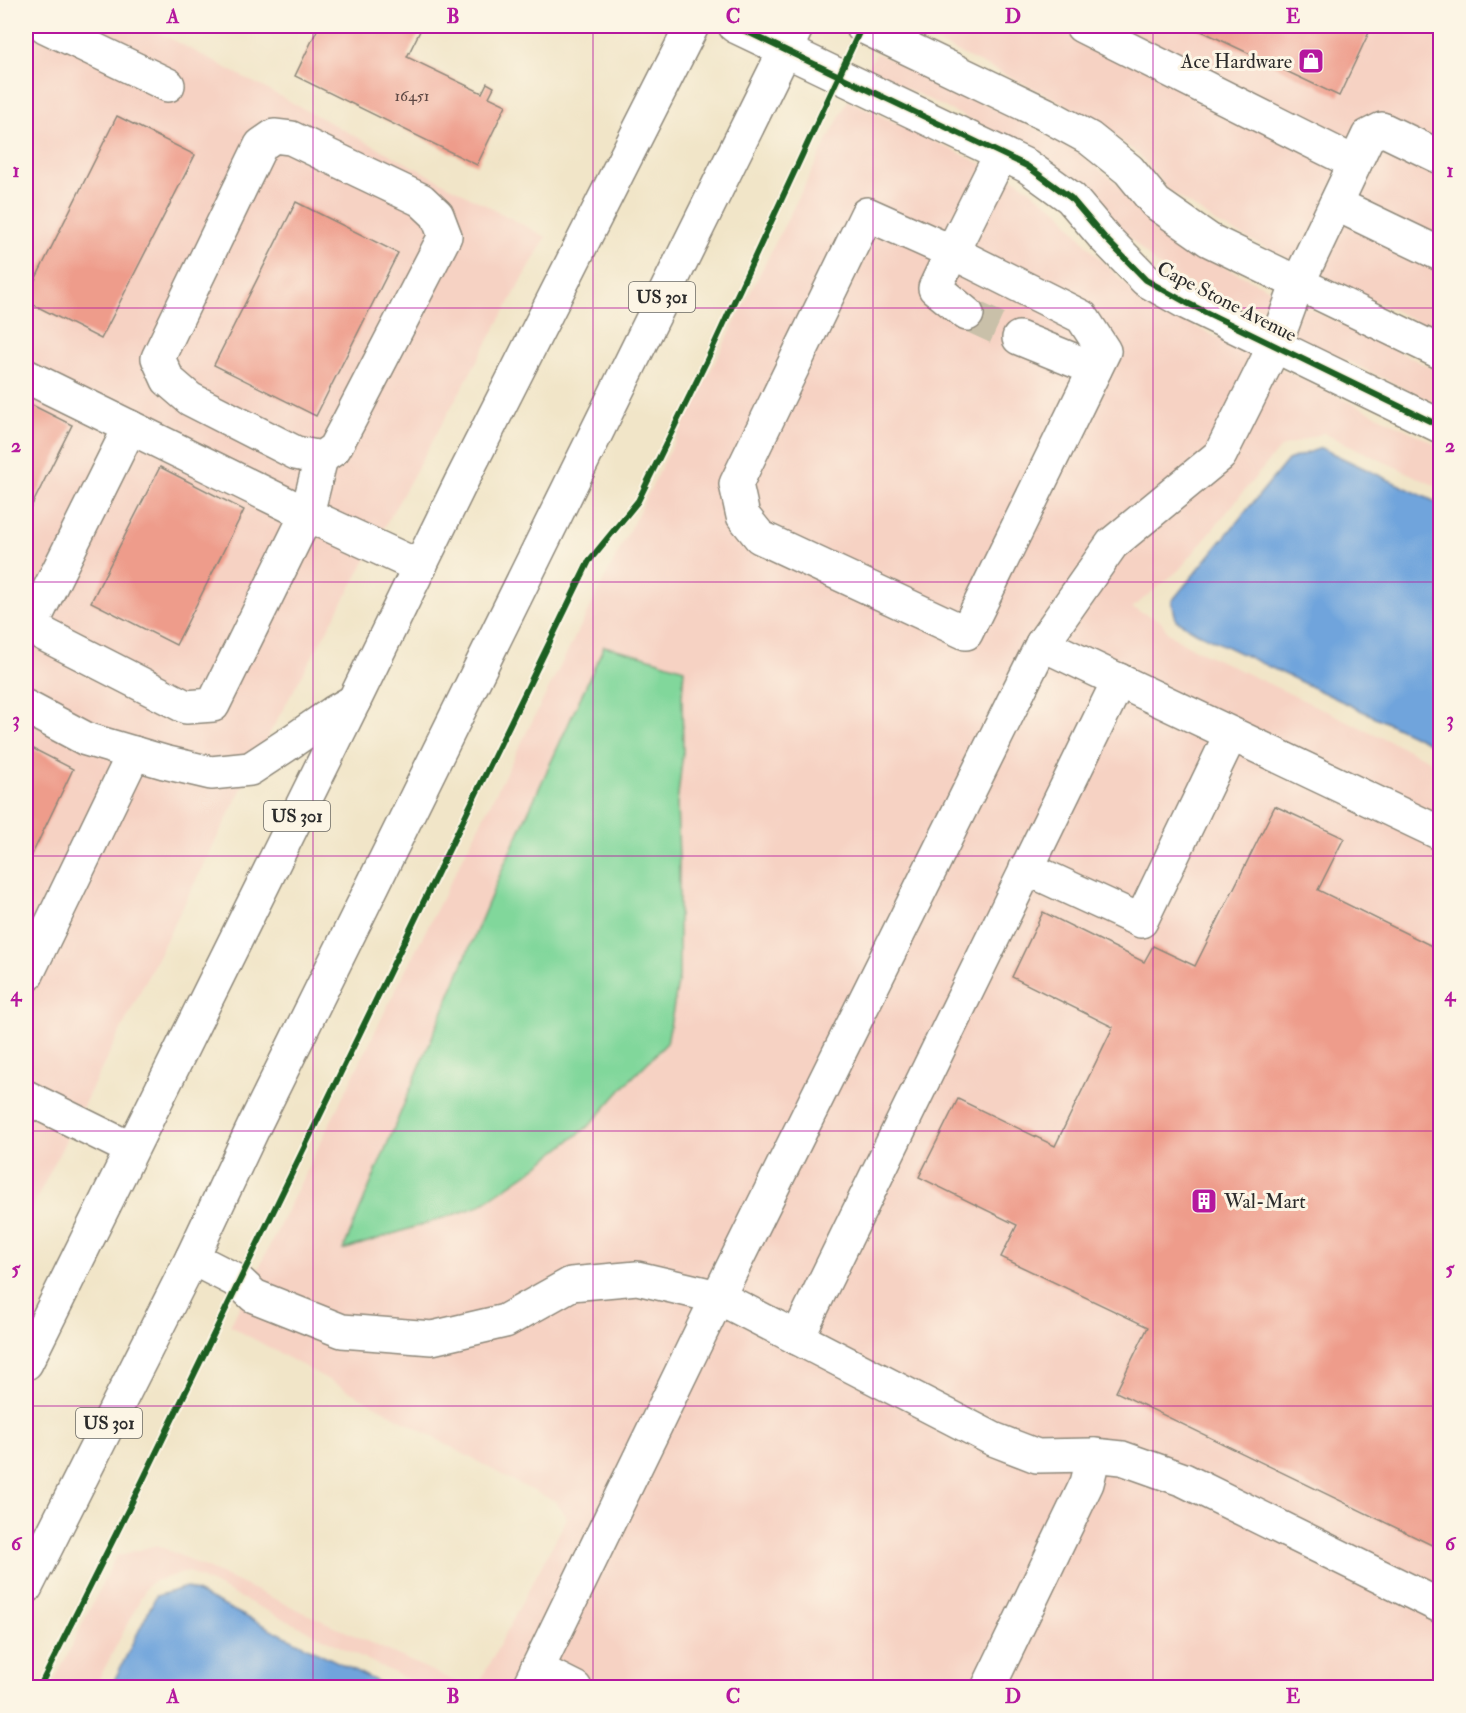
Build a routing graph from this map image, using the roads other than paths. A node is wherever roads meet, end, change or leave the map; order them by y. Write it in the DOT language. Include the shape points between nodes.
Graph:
graph roads {
  1 [pos="45,26"];
  2 [pos="692,26"];
  3 [pos="735,26"];
  4 [pos="862,26"];
  5 [pos="1082,26"];
  6 [pos="1116,33"];
  7 [pos="791,38"];
  8 [pos="168,85"];
  9 [pos="1002,154"];
  10 [pos="1440,157"];
  11 [pos="1355,162"];
  12 [pos="1336,204"];
  13 [pos="952,252"];
  14 [pos="1440,254"];
  15 [pos="1298,283"];
  16 [pos="967,314"];
  17 [pos="1019,338"];
  18 [pos="1275,345"];
  19 [pos="1440,352"];
  20 [pos="1095,369"];
  21 [pos="26,376"];
  22 [pos="1440,426"];
  23 [pos="130,428"];
  24 [pos="321,458"];
  25 [pos="307,514"];
  26 [pos="420,567"];
  27 [pos="28,626"];
  28 [pos="1042,644"];
  29 [pos="1119,680"];
  30 [pos="354,701"];
  31 [pos="26,707"];
  32 [pos="1231,734"];
  33 [pos="134,753"];
  34 [pos="1440,832"];
  35 [pos="1026,868"];
  36 [pos="26,975"];
  37 [pos="26,1097"];
  38 [pos="131,1149"];
  39 [pos="192,1258"];
  40 [pos="718,1297"];
  41 [pos="796,1338"];
  42 [pos="26,1363"];
  43 [pos="1094,1455"];
  44 [pos="26,1587"];
  45 [pos="1440,1606"];
  46 [pos="532,1678"];
  47 [pos="574,1688"];
  48 [pos="988,1688"];
  1 -- 8 [label="main road"];
  2 -- 26 [label="main road, US 301"];
  3 -- 7 [label="main road, Cape Stone Avenue"];
  4 -- 15 [label="main road" via="1089,138 1129,170 1156,203 1209,240"];
  5 -- 6 [label="main road"];
  6 -- 11 [label="main road"];
  7 -- 9 [label="main road, Cape Stone Avenue"];
  7 -- 39 [label="main road, US 301"];
  9 -- 13 [label="main road"];
  9 -- 18 [label="main road, Cape Stone Avenue" via="1027,166 1071,198 1146,280"];
  10 -- 11 [label="main road" via="1382,129 1368,136"];
  11 -- 12 [label="main road"];
  12 -- 14 [label="main road"];
  12 -- 15 [label="main road"];
  13 -- 16 [label="main road" via="935,288"];
  13 -- 20 [label="main road" via="1082,317 1104,351"];
  13 -- 20 [label="main road" via="867,214 736,484 743,516 760,537 966,633"];
  15 -- 18 [label="main road"];
  15 -- 19 [label="main road"];
  17 -- 20 [label="main road"];
  18 -- 22 [label="main road, Cape Stone Avenue"];
  18 -- 28 [label="main road" via="1220,455 1112,544"];
  21 -- 23 [label="main road"];
  23 -- 25 [label="main road"];
  23 -- 27 [label="main road"];
  24 -- 24 [label="main road" via="334,449 445,236 437,215 421,200 291,138 274,136 261,145 158,358 168,380 190,399 296,453"];
  24 -- 25 [label="main road"];
  25 -- 26 [label="main road"];
  25 -- 27 [label="main road" via="213,705 186,707"];
  26 -- 30 [label="main road, US 301"];
  28 -- 29 [label="main road"];
  28 -- 40 [label="main road"];
  29 -- 32 [label="main road"];
  29 -- 35 [label="main road"];
  30 -- 33 [label="main road" via="250,769 211,773"];
  30 -- 38 [label="main road, US 301"];
  31 -- 33 [label="main road" via="86,739"];
  32 -- 34 [label="main road"];
  32 -- 35 [label="main road" via="1141,921"];
  33 -- 36 [label="main road"];
  35 -- 41 [label="main road"];
  37 -- 38 [label="main road"];
  38 -- 42 [label="main road, US 301"];
  39 -- 40 [label="main road" via="239,1282 254,1296 342,1331 432,1338 505,1321 571,1284 638,1278"];
  39 -- 44 [label="main road, US 301"];
  40 -- 41 [label="main road"];
  40 -- 46 [label="main road"];
  41 -- 43 [label="main road" via="993,1439 1037,1456"];
  43 -- 45 [label="main road" via="1122,1458 1184,1480"];
  43 -- 48 [label="main road" via="1088,1483"];
  46 -- 47 [label="main road"];
}
